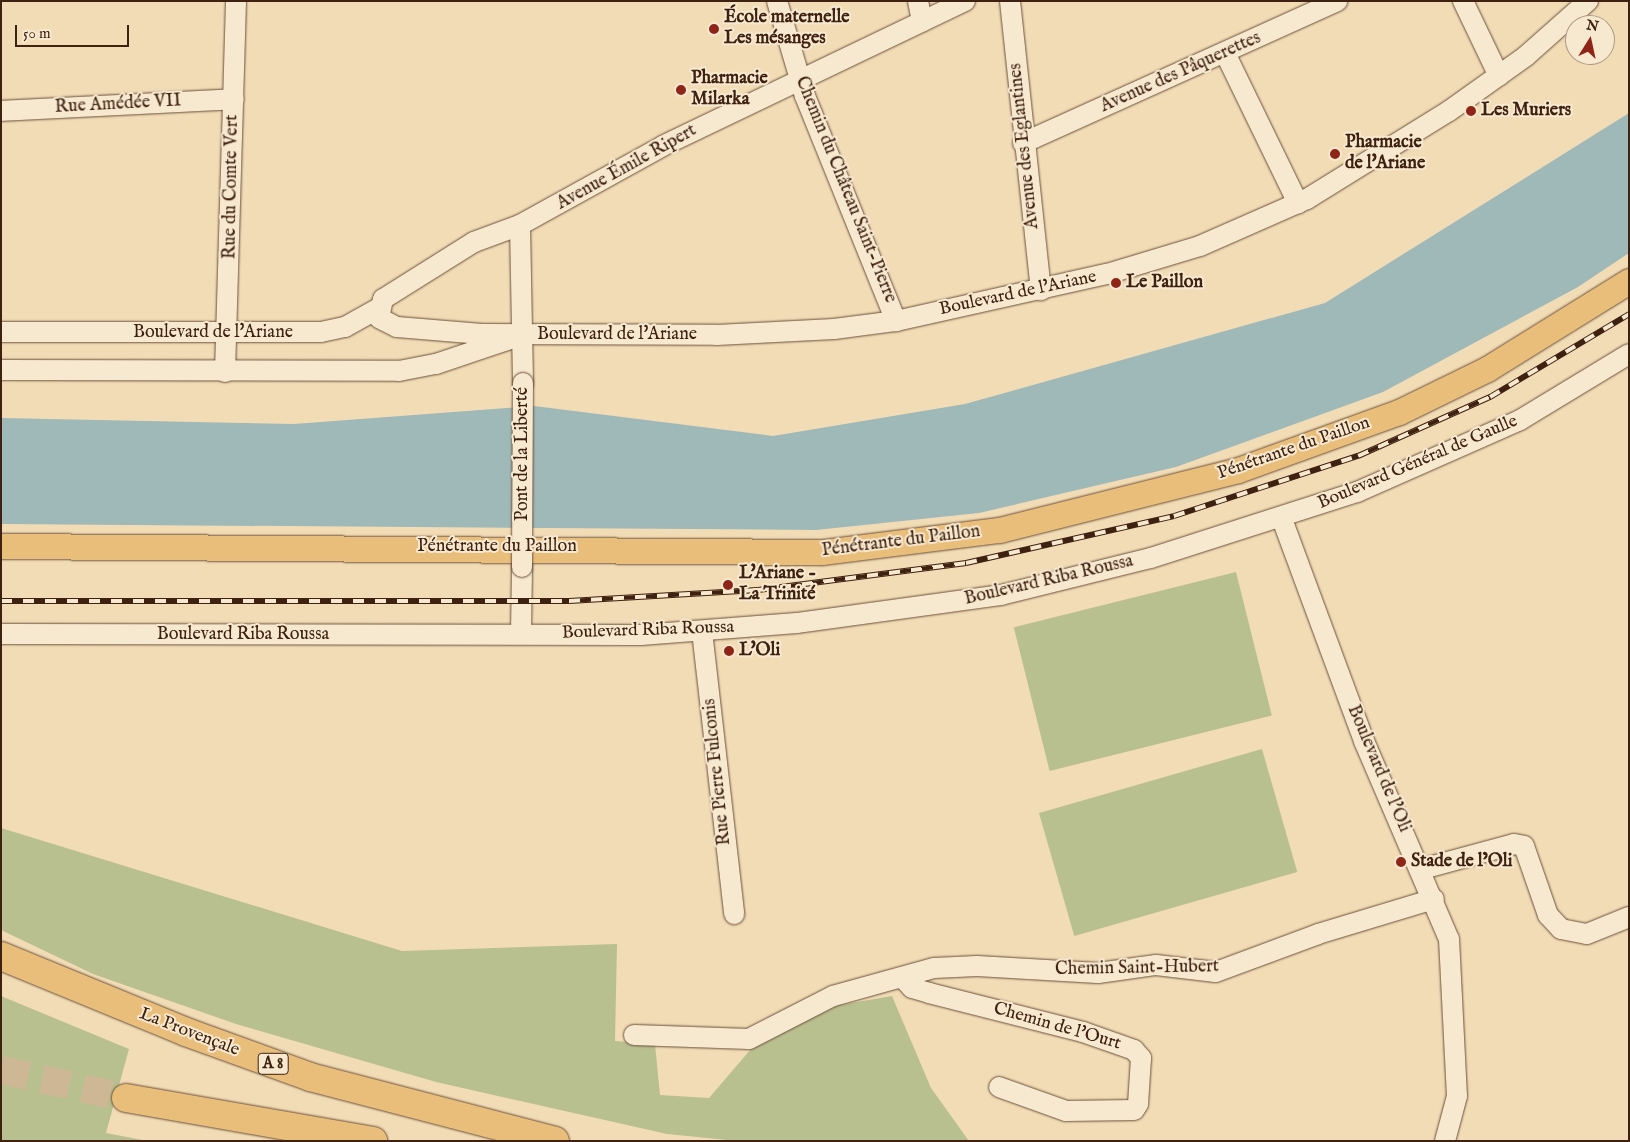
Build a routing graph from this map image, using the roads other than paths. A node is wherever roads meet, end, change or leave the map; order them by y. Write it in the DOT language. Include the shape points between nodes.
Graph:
graph roads {
  1 [pos="236,1"];
  2 [pos="777,1"];
  3 [pos="918,1"];
  4 [pos="965,1"];
  5 [pos="1010,1"];
  6 [pos="1337,1"];
  7 [pos="1463,1"];
  8 [pos="1588,1"];
  9 [pos="922,22"];
  10 [pos="1226,55"];
  11 [pos="1499,76"];
  12 [pos="800,80"];
  13 [pos="234,99"];
  14 [pos="1,111"];
  15 [pos="1023,143"];
  16 [pos="1298,204"];
  17 [pos="520,225"];
  18 [pos="1629,281"];
  19 [pos="1041,290"];
  20 [pos="1629,297"];
  21 [pos="381,307"];
  22 [pos="896,321"];
  23 [pos="1,332"];
  24 [pos="228,333"];
  25 [pos="522,334"];
  26 [pos="1629,354"];
  27 [pos="1,370"];
  28 [pos="225,372"];
  29 [pos="1282,519"];
  30 [pos="1,546"];
  31 [pos="1,561"];
  32 [pos="702,631"];
  33 [pos="521,633"];
  34 [pos="1,634"];
  35 [pos="1422,869"];
  36 [pos="1434,899"];
  37 [pos="734,914"];
  38 [pos="1629,917"];
  39 [pos="1,956"];
  40 [pos="903,978"];
  41 [pos="634,1035"];
  42 [pos="999,1086"];
  43 [pos="126,1098"];
  44 [pos="373,1141"];
  45 [pos="555,1141"];
  46 [pos="1445,1141"];
  1 -- 13 [label="street, Rue du Comte Vert"];
  2 -- 12 [label="street, Chemin du Château Saint-Pierre"];
  3 -- 9 [label="street"];
  4 -- 9 [label="street, Avenue Émile Ripert"];
  5 -- 15 [label="street, Avenue des Eglantines"];
  6 -- 10 [label="street, Avenue des Pâquerettes"];
  7 -- 11 [label="street"];
  8 -- 11 [label="street, Boulevard de l'Ariane"];
  9 -- 12 [label="street, Avenue Émile Ripert"];
  10 -- 15 [label="street, Avenue des Pâquerettes"];
  10 -- 16 [label="street"];
  11 -- 16 [label="street, Boulevard de l'Ariane" via="1449,112"];
  12 -- 17 [label="street, Avenue Émile Ripert" via="663,146"];
  12 -- 22 [label="street, Chemin du Château Saint-Pierre"];
  13 -- 14 [label="street, Rue Amédée VII"];
  13 -- 24 [label="street, Rue du Comte Vert"];
  15 -- 19 [label="street, Avenue des Eglantines"];
  16 -- 19 [label="street, Boulevard de l'Ariane" via="1192,249"];
  17 -- 21 [label="street, Avenue Émile Ripert" via="474,242 383,299"];
  17 -- 25 [label="street, Pont de la Liberté"];
  18 -- 30 [label="main road, Pénétrante du Paillon" via="1487,369 1399,412 1238,470 998,530 822,552"];
  19 -- 22 [label="street, Boulevard de l'Ariane"];
  20 -- 31 [label="main road, Pénétrante du Paillon" via="1495,381 1323,458 1143,512 1002,544 824,566 750,569 435,560"];
  21 -- 24 [label="street, Boulevard de l'Ariane" via="344,327 321,332"];
  21 -- 25 [label="street, Boulevard de l'Ariane" via="379,318 397,327"];
  22 -- 25 [label="street, Boulevard de l'Ariane" via="717,335"];
  23 -- 24 [label="street, Boulevard de l'Ariane"];
  24 -- 28 [label="street, Rue du Comte Vert"];
  25 -- 28 [label="street, Boulevard de l'Ariane" via="498,346 399,370"];
  25 -- 33 [label="street, Pont de la Liberté, bridge"];
  26 -- 29 [label="street, Boulevard Général de Gaulle" via="1520,420 1462,448"];
  27 -- 28 [label="street, Boulevard de l'Ariane"];
  29 -- 32 [label="street, Boulevard Riba Roussa" via="1001,595 902,611"];
  29 -- 35 [label="street, Boulevard de l'Oli" via="1364,741"];
  32 -- 33 [label="street, Boulevard Riba Roussa"];
  32 -- 37 [label="street, Rue Pierre Fulconis"];
  33 -- 34 [label="street, Boulevard Riba Roussa"];
  35 -- 36 [label="street, Boulevard de l'Oli"];
  35 -- 38 [label="street" via="1514,844 1524,846 1548,915 1561,928 1587,934"];
  36 -- 40 [label="street, Chemin Saint-Hubert" via="1318,934 1216,972 1156,965 1098,973 977,966 934,968"];
  36 -- 46 [label="street, Boulevard de l'Oli" via="1453,963 1456,1026 1457,1096"];
  39 -- 45 [label="highway, La Provençale / A 8" via="186,1032 310,1077"];
  40 -- 41 [label="street, Chemin Saint-Hubert" via="833,996 749,1039"];
  40 -- 42 [label="street, Chemin de l'Ourt" via="912,988 1083,1032 1134,1050 1141,1058 1138,1104 1134,1110 1066,1111"];
  43 -- 44 [label="highway"];
}
